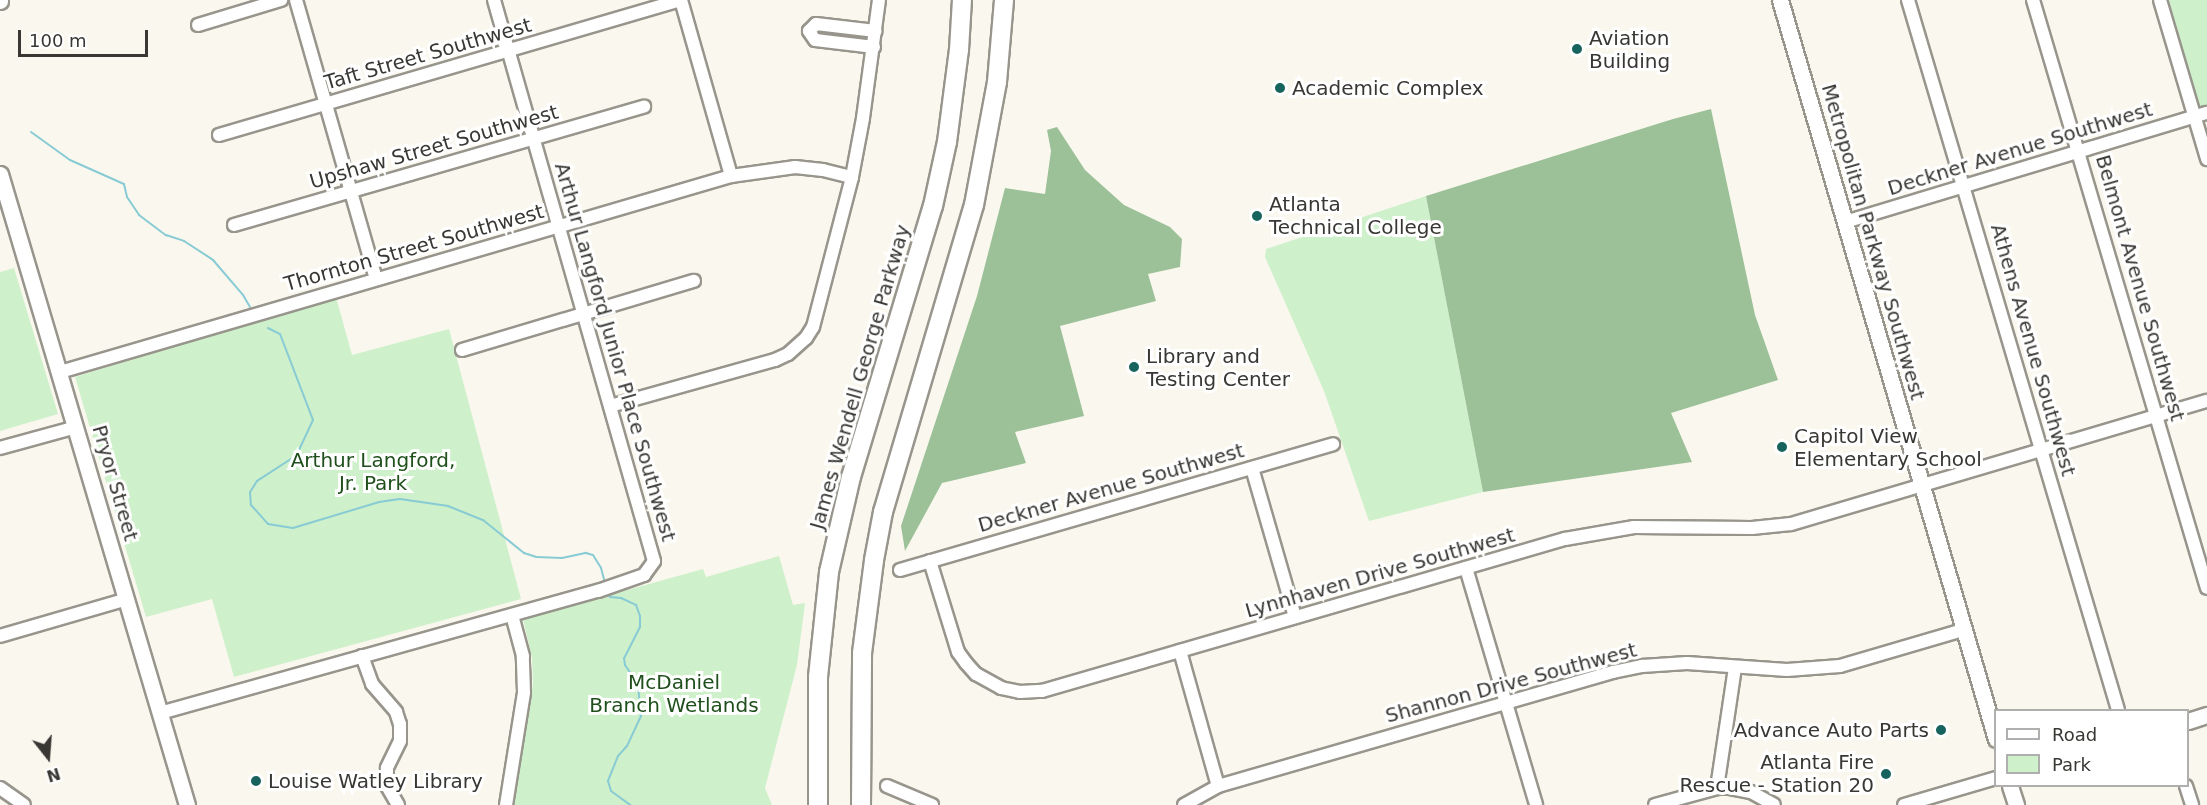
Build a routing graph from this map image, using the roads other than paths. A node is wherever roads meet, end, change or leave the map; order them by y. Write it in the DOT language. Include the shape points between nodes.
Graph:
graph roads {
  1 [pos="281,0"];
  2 [pos="296,0"];
  3 [pos="494,0"];
  4 [pos="681,0"];
  5 [pos="879,0"];
  6 [pos="962,0"];
  7 [pos="1004,0"];
  8 [pos="1780,0"];
  9 [pos="1908,0"];
  10 [pos="2032,0"];
  11 [pos="2160,0"];
  12 [pos="198,25"];
  13 [pos="876,31"];
  14 [pos="874,47"];
  15 [pos="508,51"];
  16 [pos="326,103"];
  17 [pos="644,107"];
  18 [pos="2201,115"];
  19 [pos="219,135"];
  20 [pos="534,139"];
  21 [pos="2079,152"];
  22 [pos="2207,159"];
  23 [pos="0,174"];
  24 [pos="731,176"];
  25 [pos="852,177"];
  26 [pos="1965,186"];
  27 [pos="351,191"];
  28 [pos="1845,222"];
  29 [pos="234,225"];
  30 [pos="559,227"];
  31 [pos="376,279"];
  32 [pos="694,281"];
  33 [pos="584,315"];
  34 [pos="462,350"];
  35 [pos="60,372"];
  36 [pos="2207,401"];
  37 [pos="610,406"];
  38 [pos="2157,416"];
  39 [pos="76,427"];
  40 [pos="1333,444"];
  41 [pos="0,448"];
  42 [pos="2042,451"];
  43 [pos="1252,468"];
  44 [pos="1921,486"];
  45 [pos="930,561"];
  46 [pos="1466,568"];
  47 [pos="900,570"];
  48 [pos="2207,588"];
  49 [pos="127,599"];
  50 [pos="512,615"];
  51 [pos="1295,618"];
  52 [pos="1964,630"];
  53 [pos="0,636"];
  54 [pos="1180,651"];
  55 [pos="362,656"];
  56 [pos="1735,666"];
  57 [pos="1506,702"];
  58 [pos="2117,709"];
  59 [pos="160,713"];
  60 [pos="2207,715"];
  61 [pos="2189,720"];
  62 [pos="1994,735"];
  63 [pos="1994,778"];
  64 [pos="887,786"];
  65 [pos="1218,786"];
  66 [pos="2010,787"];
  67 [pos="2186,787"];
  68 [pos="0,788"];
  69 [pos="1717,788"];
  70 [pos="24,805"];
  71 [pos="187,805"];
  72 [pos="398,805"];
  73 [pos="506,805"];
  74 [pos="818,805"];
  75 [pos="861,805"];
  76 [pos="932,805"];
  77 [pos="1184,805"];
  78 [pos="1536,805"];
  79 [pos="1655,805"];
  80 [pos="1774,805"];
  81 [pos="1904,805"];
  82 [pos="2016,805"];
  83 [pos="2193,805"];
  1 -- 12 [label="street"];
  2 -- 16 [label="street"];
  3 -- 15 [label="street, Arthur Langford Junior Place Southwest"];
  4 -- 15 [label="street, Taft Street Southwest"];
  4 -- 24 [label="street"];
  5 -- 13 [label="street"];
  6 -- 74 [label="highway, James Wendell George Parkway" via="948,130 933,206 851,477 829,572 818,677"];
  7 -- 75 [label="highway" via="997,82 975,206 890,490 873,560 862,653"];
  8 -- 28 [label="main road, Metropolitan Parkway Southwest"];
  9 -- 26 [label="street, Athens Avenue Southwest"];
  10 -- 21 [label="street, Belmont Avenue Southwest"];
  11 -- 18 [label="street"];
  13 -- 14 [label="street"];
  13 -- 14 [label="street" via="816,24 809,31 815,40"];
  14 -- 25 [label="street"];
  15 -- 16 [label="street, Taft Street Southwest"];
  15 -- 20 [label="street, Arthur Langford Junior Place Southwest"];
  16 -- 19 [label="street, Taft Street Southwest"];
  16 -- 27 [label="street"];
  17 -- 20 [label="street, Upshaw Street Southwest"];
  18 -- 21 [label="street, Deckner Avenue Southwest"];
  18 -- 22 [label="street"];
  20 -- 27 [label="street, Upshaw Street Southwest"];
  20 -- 30 [label="street, Arthur Langford Junior Place Southwest"];
  21 -- 26 [label="street, Deckner Avenue Southwest"];
  21 -- 38 [label="street, Belmont Avenue Southwest"];
  23 -- 35 [label="main road, Pryor Street"];
  24 -- 25 [label="street, Thornton Street Southwest" via="795,167"];
  24 -- 30 [label="street, Thornton Street Southwest"];
  25 -- 37 [label="street" via="813,327 799,346 775,360"];
  26 -- 28 [label="street, Deckner Avenue Southwest"];
  26 -- 42 [label="street, Athens Avenue Southwest"];
  27 -- 29 [label="street, Upshaw Street Southwest"];
  27 -- 31 [label="street"];
  28 -- 44 [label="main road, Metropolitan Parkway Southwest"];
  30 -- 31 [label="street, Thornton Street Southwest"];
  30 -- 33 [label="street, Arthur Langford Junior Place Southwest"];
  31 -- 35 [label="street, Thornton Street Southwest"];
  32 -- 33 [label="street"];
  33 -- 34 [label="street"];
  33 -- 37 [label="street, Arthur Langford Junior Place Southwest"];
  35 -- 39 [label="main road, Pryor Street"];
  36 -- 38 [label="street, Lynnhaven Drive Southwest"];
  37 -- 50 [label="street, Arthur Langford Junior Place Southwest" via="654,561 644,575 627,582"];
  38 -- 42 [label="street, Lynnhaven Drive Southwest"];
  38 -- 48 [label="street, Belmont Avenue Southwest"];
  39 -- 41 [label="street"];
  39 -- 49 [label="main road, Pryor Street"];
  40 -- 43 [label="street, Deckner Avenue Southwest"];
  42 -- 44 [label="street, Lynnhaven Drive Southwest"];
  42 -- 58 [label="street, Athens Avenue Southwest"];
  43 -- 45 [label="street, Deckner Avenue Southwest"];
  43 -- 51 [label="street"];
  44 -- 46 [label="street, Lynnhaven Drive Southwest" via="1791,524 1752,528 1623,528 1565,539"];
  44 -- 52 [label="main road, Metropolitan Parkway Southwest"];
  45 -- 47 [label="street, Deckner Avenue Southwest"];
  45 -- 54 [label="street, Lynnhaven Drive Southwest" via="958,652 976,674 1001,688 1042,691"];
  46 -- 51 [label="street, Lynnhaven Drive Southwest"];
  46 -- 57 [label="street"];
  49 -- 53 [label="street"];
  49 -- 59 [label="main road, Pryor Street"];
  50 -- 55 [label="street, Arthur Langford Junior Place Southwest"];
  50 -- 73 [label="street" via="523,656 524,692"];
  51 -- 54 [label="street, Lynnhaven Drive Southwest"];
  52 -- 56 [label="street, Shannon Drive Southwest" via="1840,666 1787,670"];
  52 -- 62 [label="main road, Metropolitan Parkway Southwest"];
  54 -- 65 [label="street"];
  55 -- 59 [label="street, Arthur Langford Junior Place Southwest"];
  55 -- 72 [label="street" via="372,684 396,712 400,724 399,741 387,768 387,786"];
  56 -- 57 [label="street, Shannon Drive Southwest" via="1642,666"];
  56 -- 69 [label="street"];
  57 -- 65 [label="street, Shannon Drive Southwest"];
  57 -- 78 [label="street"];
  59 -- 71 [label="main road, Pryor Street"];
  60 -- 61 [label="main road"];
  63 -- 81 [label="street"];
  64 -- 76 [label="street"];
  65 -- 77 [label="street, Shannon Drive Southwest"];
  66 -- 82 [label="main road"];
  67 -- 83 [label="street"];
  68 -- 70 [label="street"];
  69 -- 79 [label="street"];
  69 -- 80 [label="street" via="1751,792"];
}
